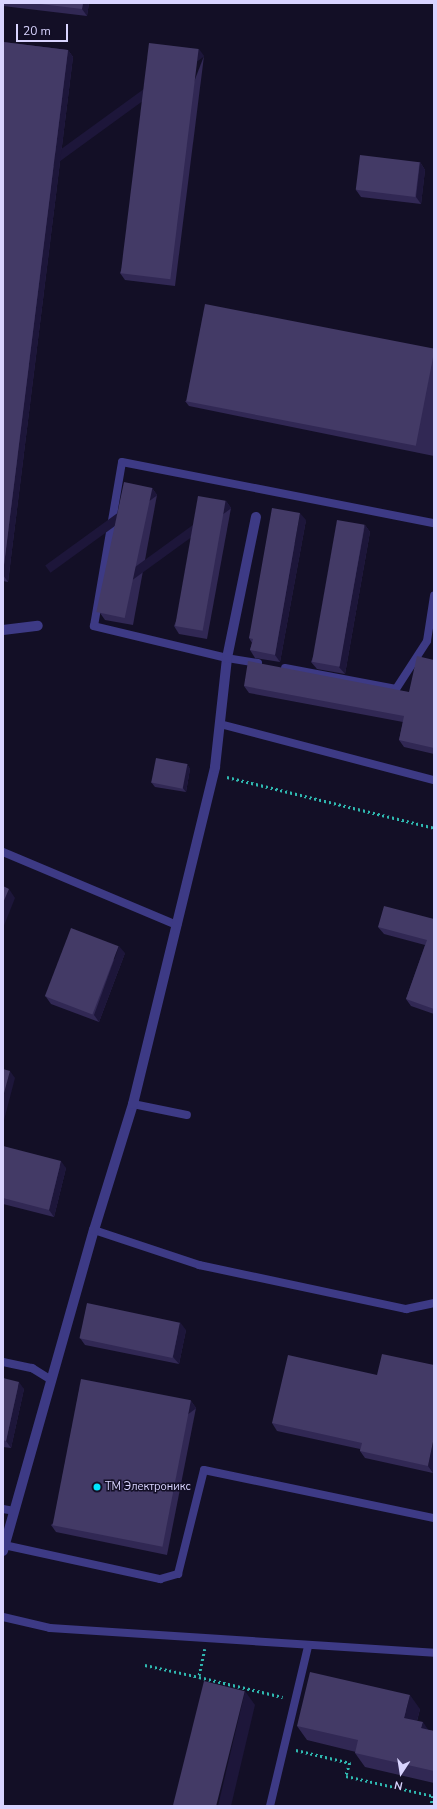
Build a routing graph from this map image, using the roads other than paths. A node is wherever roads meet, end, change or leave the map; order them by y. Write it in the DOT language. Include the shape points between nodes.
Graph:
graph roads {
  1 [pos="256,517"];
  2 [pos="434,523"];
  3 [pos="434,596"];
  4 [pos="38,626"];
  5 [pos="3,630"];
  6 [pos="430,641"];
  7 [pos="227,658"];
  8 [pos="220,724"];
  9 [pos="434,780"];
  10 [pos="3,852"];
  11 [pos="177,925"];
  12 [pos="133,1104"];
  13 [pos="188,1115"];
  14 [pos="94,1230"];
  15 [pos="434,1303"];
  16 [pos="3,1362"];
  17 [pos="51,1380"];
  18 [pos="3,1509"];
  19 [pos="14,1511"];
  20 [pos="434,1518"];
  21 [pos="4,1548"];
  22 [pos="3,1617"];
  23 [pos="308,1646"];
  24 [pos="434,1653"];
  25 [pos="270,1806"];
  1 -- 7 [label="street"];
  2 -- 7 [label="lane" via="122,462 94,626"];
  3 -- 6 [label="lane"];
  4 -- 5 [label="street"];
  6 -- 7 [label="lane" via="396,689"];
  7 -- 8 [label="street"];
  8 -- 9 [label="lane"];
  8 -- 11 [label="street" via="214,774"];
  10 -- 11 [label="lane"];
  11 -- 12 [label="street"];
  12 -- 13 [label="lane"];
  12 -- 14 [label="street"];
  14 -- 15 [label="lane" via="199,1265 406,1309"];
  14 -- 17 [label="street"];
  16 -- 17 [label="lane" via="32,1368"];
  17 -- 19 [label="street"];
  18 -- 19 [label="lane"];
  19 -- 21 [label="street"];
  20 -- 21 [label="lane" via="204,1470 178,1574 160,1579"];
  22 -- 23 [label="lane" via="50,1628"];
  23 -- 24 [label="lane"];
  23 -- 25 [label="lane"];
}
